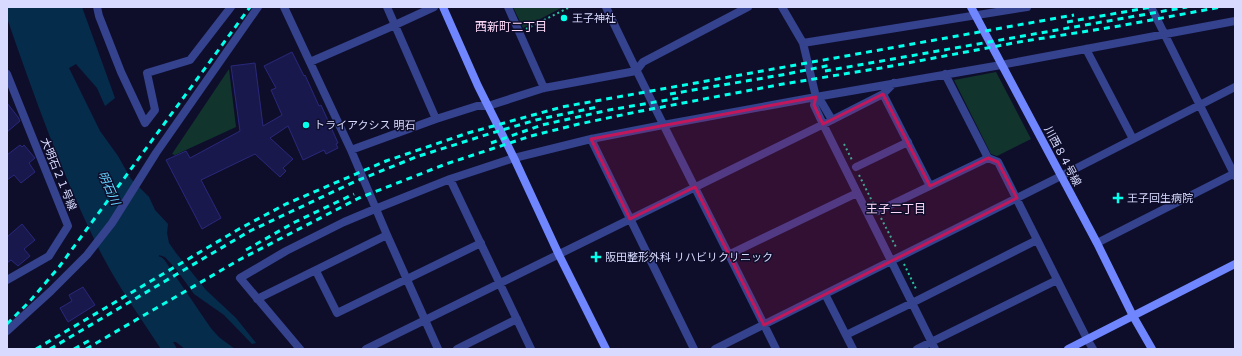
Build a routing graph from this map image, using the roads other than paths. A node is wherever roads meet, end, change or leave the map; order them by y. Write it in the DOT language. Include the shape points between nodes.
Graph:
graph roads {
  1 [pos="97,7"];
  2 [pos="231,7"];
  3 [pos="258,7"];
  4 [pos="284,7"];
  5 [pos="387,7"];
  6 [pos="434,7"];
  7 [pos="443,7"];
  8 [pos="508,7"];
  9 [pos="606,7"];
  10 [pos="748,7"];
  11 [pos="782,7"];
  12 [pos="971,7"];
  13 [pos="1027,7"];
  14 [pos="1151,7"];
  15 [pos="976,16"];
  16 [pos="1235,21"];
  17 [pos="395,25"];
  18 [pos="1164,34"];
  19 [pos="803,44"];
  20 [pos="1086,49"];
  21 [pos="310,62"];
  22 [pos="1001,65"];
  23 [pos="636,71"];
  24 [pos="7,74"];
  25 [pos="945,74"];
  26 [pos="894,83"];
  27 [pos="1235,87"];
  28 [pos="544,88"];
  29 [pos="883,94"];
  30 [pos="816,97"];
  31 [pos="1200,105"];
  32 [pos="488,106"];
  33 [pos="436,119"];
  34 [pos="832,120"];
  35 [pos="823,124"];
  36 [pos="663,125"];
  37 [pos="591,139"];
  38 [pos="1133,140"];
  39 [pos="908,142"];
  40 [pos="351,150"];
  41 [pos="514,158"];
  42 [pos="988,158"];
  43 [pos="856,167"];
  44 [pos="1235,174"];
  45 [pos="1061,176"];
  46 [pos="450,179"];
  47 [pos="930,186"];
  48 [pos="695,187"];
  49 [pos="856,192"];
  50 [pos="1017,198"];
  51 [pos="375,209"];
  52 [pos="878,211"];
  53 [pos="630,219"];
  54 [pos="387,236"];
  55 [pos="1037,240"];
  56 [pos="481,243"];
  57 [pos="1097,243"];
  58 [pos="730,254"];
  59 [pos="559,255"];
  60 [pos="891,261"];
  61 [pos="1235,264"];
  62 [pos="316,271"];
  63 [pos="407,279"];
  64 [pos="7,280"];
  65 [pos="1057,280"];
  66 [pos="500,283"];
  67 [pos="825,294"];
  68 [pos="257,299"];
  69 [pos="912,303"];
  70 [pos="1133,316"];
  71 [pos="517,319"];
  72 [pos="426,320"];
  73 [pos="764,324"];
  74 [pos="7,331"];
  75 [pos="846,334"];
  76 [pos="1087,339"];
  77 [pos="933,345"];
  78 [pos="300,349"];
  79 [pos="366,349"];
  80 [pos="438,349"];
  81 [pos="457,349"];
  82 [pos="531,349"];
  83 [pos="606,349"];
  84 [pos="694,349"];
  85 [pos="714,349"];
  86 [pos="776,349"];
  87 [pos="853,349"];
  88 [pos="917,349"];
  89 [pos="1068,349"];
  90 [pos="1094,349"];
  91 [pos="1152,349"];
  1 -- 2 [label="street" via="121,72 145,122 155,110 147,74 190,60"];
  3 -- 74 [label="street" via="87,255"];
  4 -- 21 [label="street"];
  5 -- 17 [label="street"];
  6 -- 17 [label="street"];
  7 -- 32 [label="street"];
  8 -- 28 [label="street"];
  9 -- 23 [label="street"];
  10 -- 23 [label="street" via="643,62"];
  11 -- 19 [label="street"];
  12 -- 15 [label="street, 川西８４号線"];
  13 -- 15 [label="street"];
  14 -- 18 [label="street"];
  15 -- 19 [label="street"];
  15 -- 22 [label="street, 川西８４号線"];
  16 -- 18 [label="street"];
  17 -- 21 [label="street"];
  17 -- 33 [label="street"];
  18 -- 20 [label="street"];
  18 -- 31 [label="street"];
  19 -- 30 [label="street"];
  20 -- 22 [label="street"];
  20 -- 38 [label="street"];
  21 -- 40 [label="street"];
  22 -- 25 [label="street"];
  22 -- 45 [label="street, 川西８４号線"];
  23 -- 28 [label="street"];
  23 -- 36 [label="street"];
  24 -- 64 [label="street, 大明石２１号線" via="68,226 49,256"];
  25 -- 26 [label="street"];
  25 -- 42 [label="street"];
  26 -- 29 [label="street"];
  26 -- 30 [label="street"];
  27 -- 31 [label="street"];
  28 -- 32 [label="street"];
  29 -- 34 [label="street"];
  29 -- 39 [label="street"];
  30 -- 34 [label="street"];
  30 -- 35 [label="street" via="814,105"];
  30 -- 36 [label="street"];
  31 -- 38 [label="street"];
  31 -- 44 [label="street"];
  32 -- 33 [label="street" via="477,106"];
  32 -- 41 [label="street"];
  33 -- 40 [label="street"];
  34 -- 35 [label="street"];
  35 -- 48 [label="street"];
  35 -- 49 [label="street"];
  36 -- 37 [label="street"];
  36 -- 48 [label="street"];
  37 -- 41 [label="street"];
  37 -- 53 [label="street"];
  38 -- 45 [label="street"];
  39 -- 43 [label="street"];
  39 -- 47 [label="street"];
  40 -- 51 [label="street"];
  41 -- 46 [label="street"];
  41 -- 59 [label="street"];
  42 -- 47 [label="street"];
  42 -- 50 [label="street" via="998,162"];
  44 -- 57 [label="street"];
  45 -- 50 [label="street"];
  45 -- 57 [label="street, 川西８４号線"];
  46 -- 51 [label="street"];
  46 -- 56 [label="street"];
  47 -- 52 [label="street"];
  48 -- 53 [label="street"];
  48 -- 58 [label="street"];
  49 -- 58 [label="street"];
  49 -- 60 [label="street"];
  50 -- 55 [label="street"];
  50 -- 60 [label="street"];
  51 -- 54 [label="street"];
  51 -- 68 [label="street" via="286,251 240,278"];
  53 -- 59 [label="street"];
  53 -- 84 [label="street"];
  54 -- 62 [label="street"];
  54 -- 63 [label="street"];
  55 -- 65 [label="street"];
  55 -- 69 [label="street"];
  56 -- 63 [label="street"];
  56 -- 66 [label="street"];
  57 -- 70 [label="street, 川西８４号線"];
  58 -- 73 [label="street"];
  59 -- 66 [label="street"];
  59 -- 83 [label="street"];
  60 -- 67 [label="street"];
  60 -- 69 [label="street"];
  61 -- 70 [label="street"];
  62 -- 63 [label="street" via="337,313"];
  62 -- 68 [label="street"];
  63 -- 72 [label="street"];
  65 -- 76 [label="street"];
  65 -- 77 [label="street"];
  66 -- 71 [label="street"];
  66 -- 72 [label="street"];
  67 -- 73 [label="street"];
  67 -- 75 [label="street"];
  68 -- 78 [label="street"];
  69 -- 75 [label="street"];
  69 -- 77 [label="street"];
  70 -- 76 [label="street"];
  70 -- 91 [label="street, 川西８４号線"];
  71 -- 81 [label="street"];
  71 -- 82 [label="street"];
  72 -- 79 [label="street"];
  72 -- 80 [label="street"];
  73 -- 85 [label="street"];
  73 -- 86 [label="street"];
  75 -- 87 [label="street"];
  76 -- 89 [label="street"];
  76 -- 90 [label="street"];
  77 -- 88 [label="street"];
}
